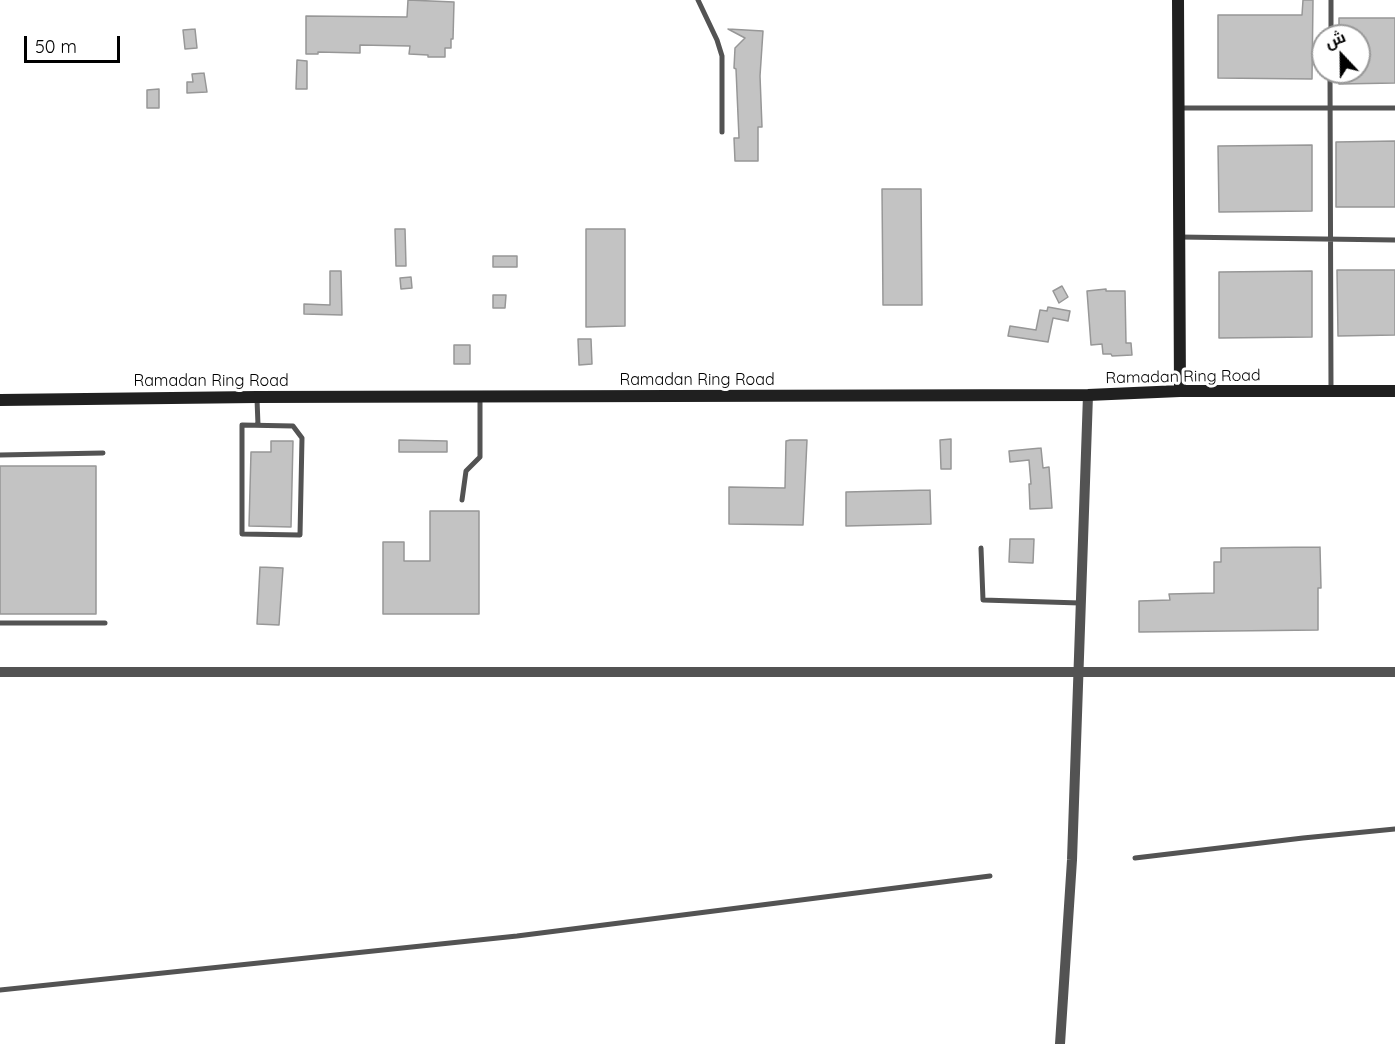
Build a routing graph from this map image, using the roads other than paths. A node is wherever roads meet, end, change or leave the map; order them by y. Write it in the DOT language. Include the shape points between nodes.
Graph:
graph roads {
  1 [pos="698,0"];
  2 [pos="1178,0"];
  3 [pos="1331,0"];
  4 [pos="1331,24"];
  5 [pos="1330,84"];
  6 [pos="1178,108"];
  7 [pos="1330,108"];
  8 [pos="1395,108"];
  9 [pos="722,132"];
  10 [pos="1179,237"];
  11 [pos="1330,239"];
  12 [pos="1395,240"];
  13 [pos="1180,391"];
  14 [pos="1331,391"];
  15 [pos="1395,391"];
  16 [pos="1088,395"];
  17 [pos="257,397"];
  18 [pos="480,398"];
  19 [pos="0,400"];
  20 [pos="258,425"];
  21 [pos="103,453"];
  22 [pos="0,455"];
  23 [pos="462,500"];
  24 [pos="981,548"];
  25 [pos="1082,603"];
  26 [pos="0,623"];
  27 [pos="105,623"];
  28 [pos="0,672"];
  29 [pos="1079,672"];
  30 [pos="1395,672"];
  31 [pos="1395,830"];
  32 [pos="1135,858"];
  33 [pos="990,876"];
  34 [pos="0,990"];
  35 [pos="1060,1044"];
  1 -- 9 [label="lane" via="722,56"];
  2 -- 6 [label="street"];
  3 -- 4 [label="lane"];
  5 -- 7 [label="lane"];
  6 -- 7 [label="lane"];
  6 -- 10 [label="street"];
  7 -- 8 [label="lane"];
  7 -- 11 [label="lane"];
  10 -- 11 [label="lane"];
  10 -- 13 [label="street"];
  11 -- 12 [label="lane"];
  11 -- 14 [label="lane"];
  13 -- 14 [label="street, Ramadan Ring Road"];
  13 -- 16 [label="street, Ramadan Ring Road"];
  14 -- 15 [label="street, Ramadan Ring Road"];
  16 -- 18 [label="street, Ramadan Ring Road"];
  16 -- 25 [label="street"];
  17 -- 18 [label="street, Ramadan Ring Road"];
  17 -- 19 [label="street, Ramadan Ring Road"];
  17 -- 20 [label="lane"];
  18 -- 23 [label="lane" via="480,457 466,471"];
  20 -- 20 [label="lane" via="242,425 242,534 300,535 302,438 293,426"];
  21 -- 22 [label="lane"];
  24 -- 25 [label="lane" via="982,600"];
  25 -- 29 [label="street"];
  26 -- 27 [label="lane"];
  28 -- 29 [label="street"];
  29 -- 30 [label="street"];
  29 -- 35 [label="street"];
  31 -- 32 [label="lane"];
  33 -- 34 [label="lane" via="529,934"];
}
